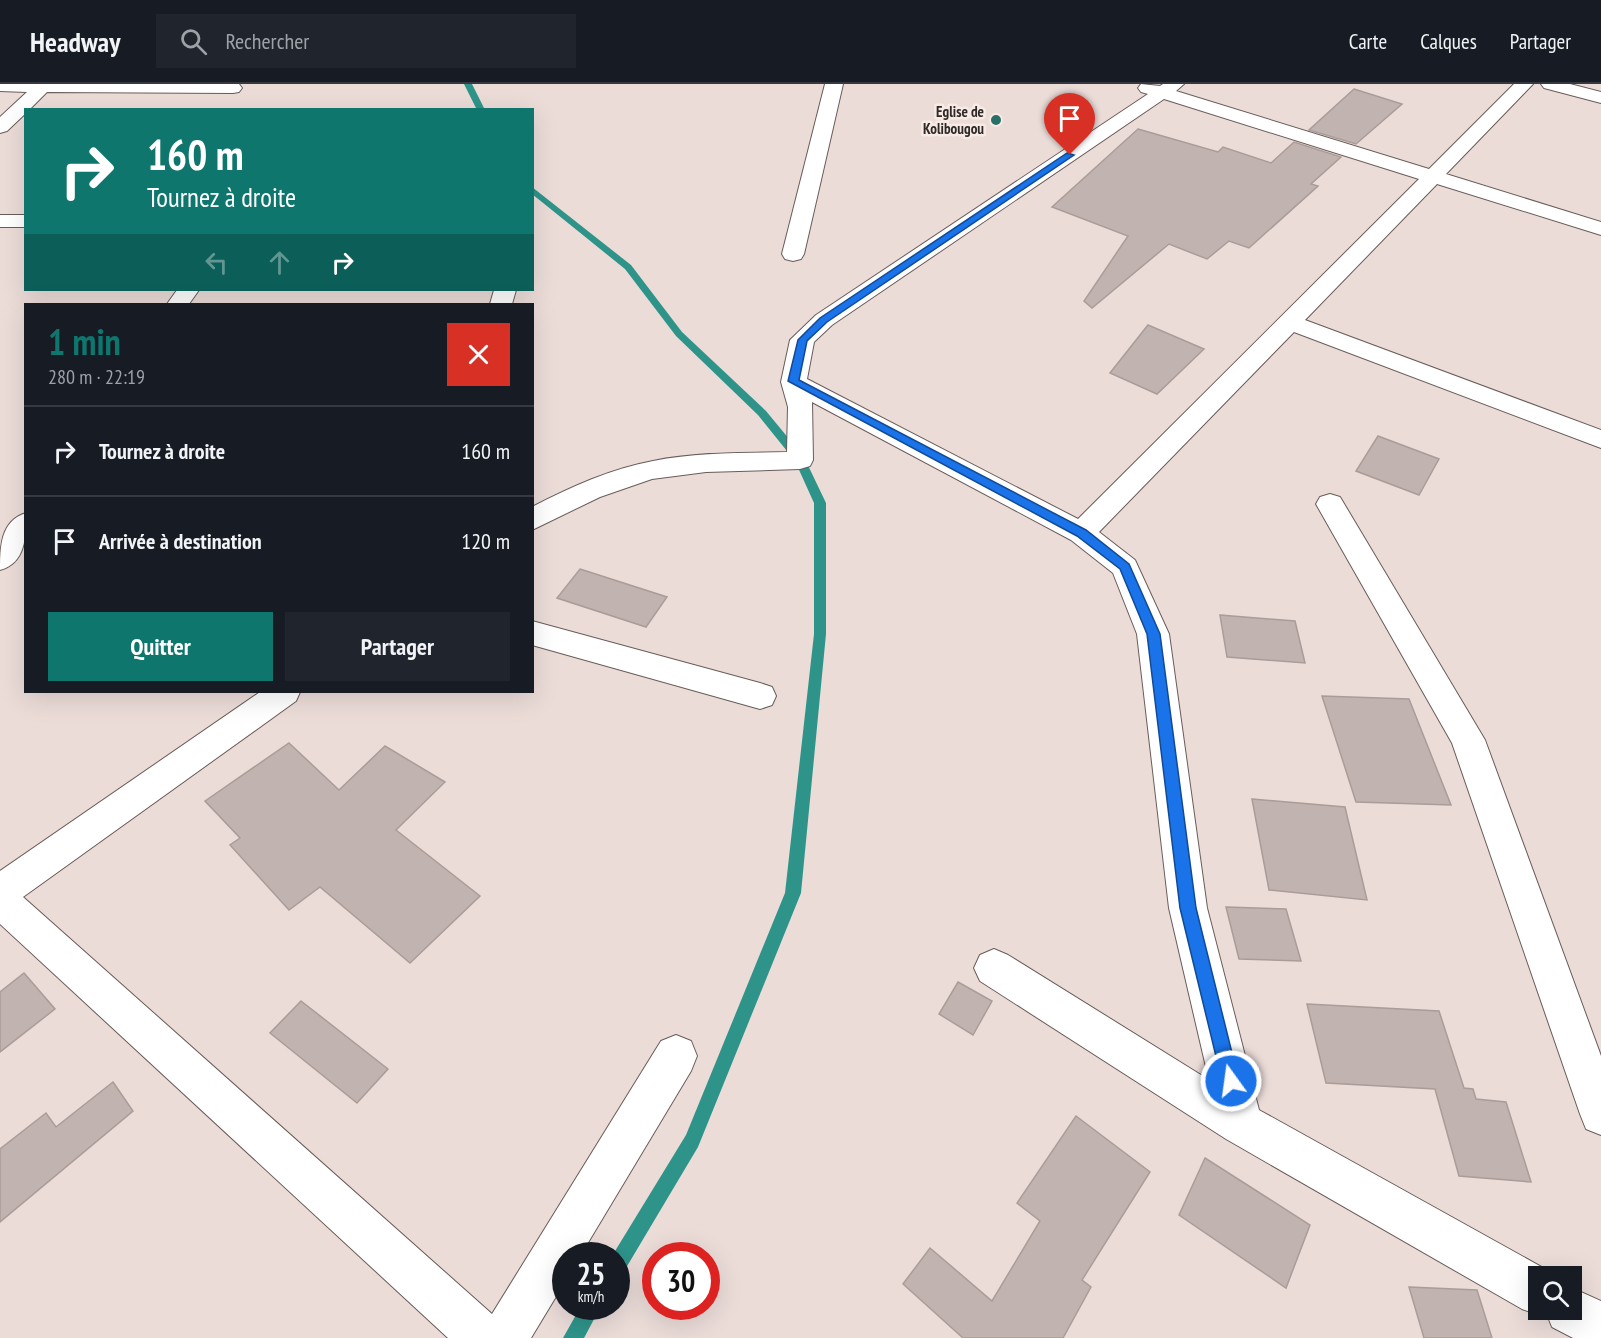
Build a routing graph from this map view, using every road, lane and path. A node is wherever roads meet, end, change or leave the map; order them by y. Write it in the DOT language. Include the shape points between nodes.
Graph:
graph roads {
  1 [pos="834,84"];
  2 [pos="1139,84"];
  3 [pos="1524,84"];
  4 [pos="1550,84"];
  5 [pos="44,85"];
  6 [pos="0,86"];
  7 [pos="233,88"];
  8 [pos="1168,89"];
  9 [pos="1601,98"];
  10 [pos="0,127"];
  11 [pos="1432,177"];
  12 [pos="0,221"];
  13 [pos="24,221"];
  14 [pos="1601,229"];
  15 [pos="793,255"];
  16 [pos="188,291"];
  17 [pos="179,303"];
  18 [pos="1290,322"];
  19 [pos="794,381"];
  20 [pos="1601,440"];
  21 [pos="1330,504"];
  22 [pos="534,519"];
  23 [pos="24,526"];
  24 [pos="1081,533"];
  25 [pos="0,560"];
  26 [pos="534,634"];
  27 [pos="283,693"];
  28 [pos="760,696"];
  29 [pos="0,861"];
  30 [pos="45,862"];
  31 [pos="0,892"];
  32 [pos="0,900"];
  33 [pos="994,968"];
  34 [pos="676,1056"];
  35 [pos="1601,1114"];
  36 [pos="1241,1124"];
  37 [pos="1528,1286"];
  38 [pos="1582,1317"];
  39 [pos="1601,1327"];
  40 [pos="483,1338"];
  41 [pos="504,1338"];
  1 -- 15 [label="street"];
  2 -- 8 [label="street"];
  3 -- 11 [label="street"];
  4 -- 9 [label="street"];
  5 -- 6 [label="street"];
  5 -- 7 [label="street"];
  5 -- 10 [label="street"];
  8 -- 11 [label="street"];
  8 -- 19 [label="street" via="824,320 802,340"];
  11 -- 14 [label="street"];
  11 -- 18 [label="street"];
  12 -- 13 [label="street"];
  16 -- 17 [label="street"];
  18 -- 20 [label="street"];
  18 -- 24 [label="street"];
  19 -- 22 [label="street" via="801,407 800,460 652,470 578,494"];
  19 -- 24 [label="street"];
  21 -- 35 [label="street" via="1468,740"];
  23 -- 25 [label="street"];
  24 -- 36 [label="street" via="1125,567 1153,634 1188,908"];
  26 -- 28 [label="street"];
  27 -- 30 [label="street"];
  29 -- 30 [label="street"];
  30 -- 31 [label="street"];
  32 -- 40 [label="street"];
  33 -- 36 [label="street"];
  34 -- 41 [label="street"];
  36 -- 37 [label="street"];
  38 -- 39 [label="street"];
}
